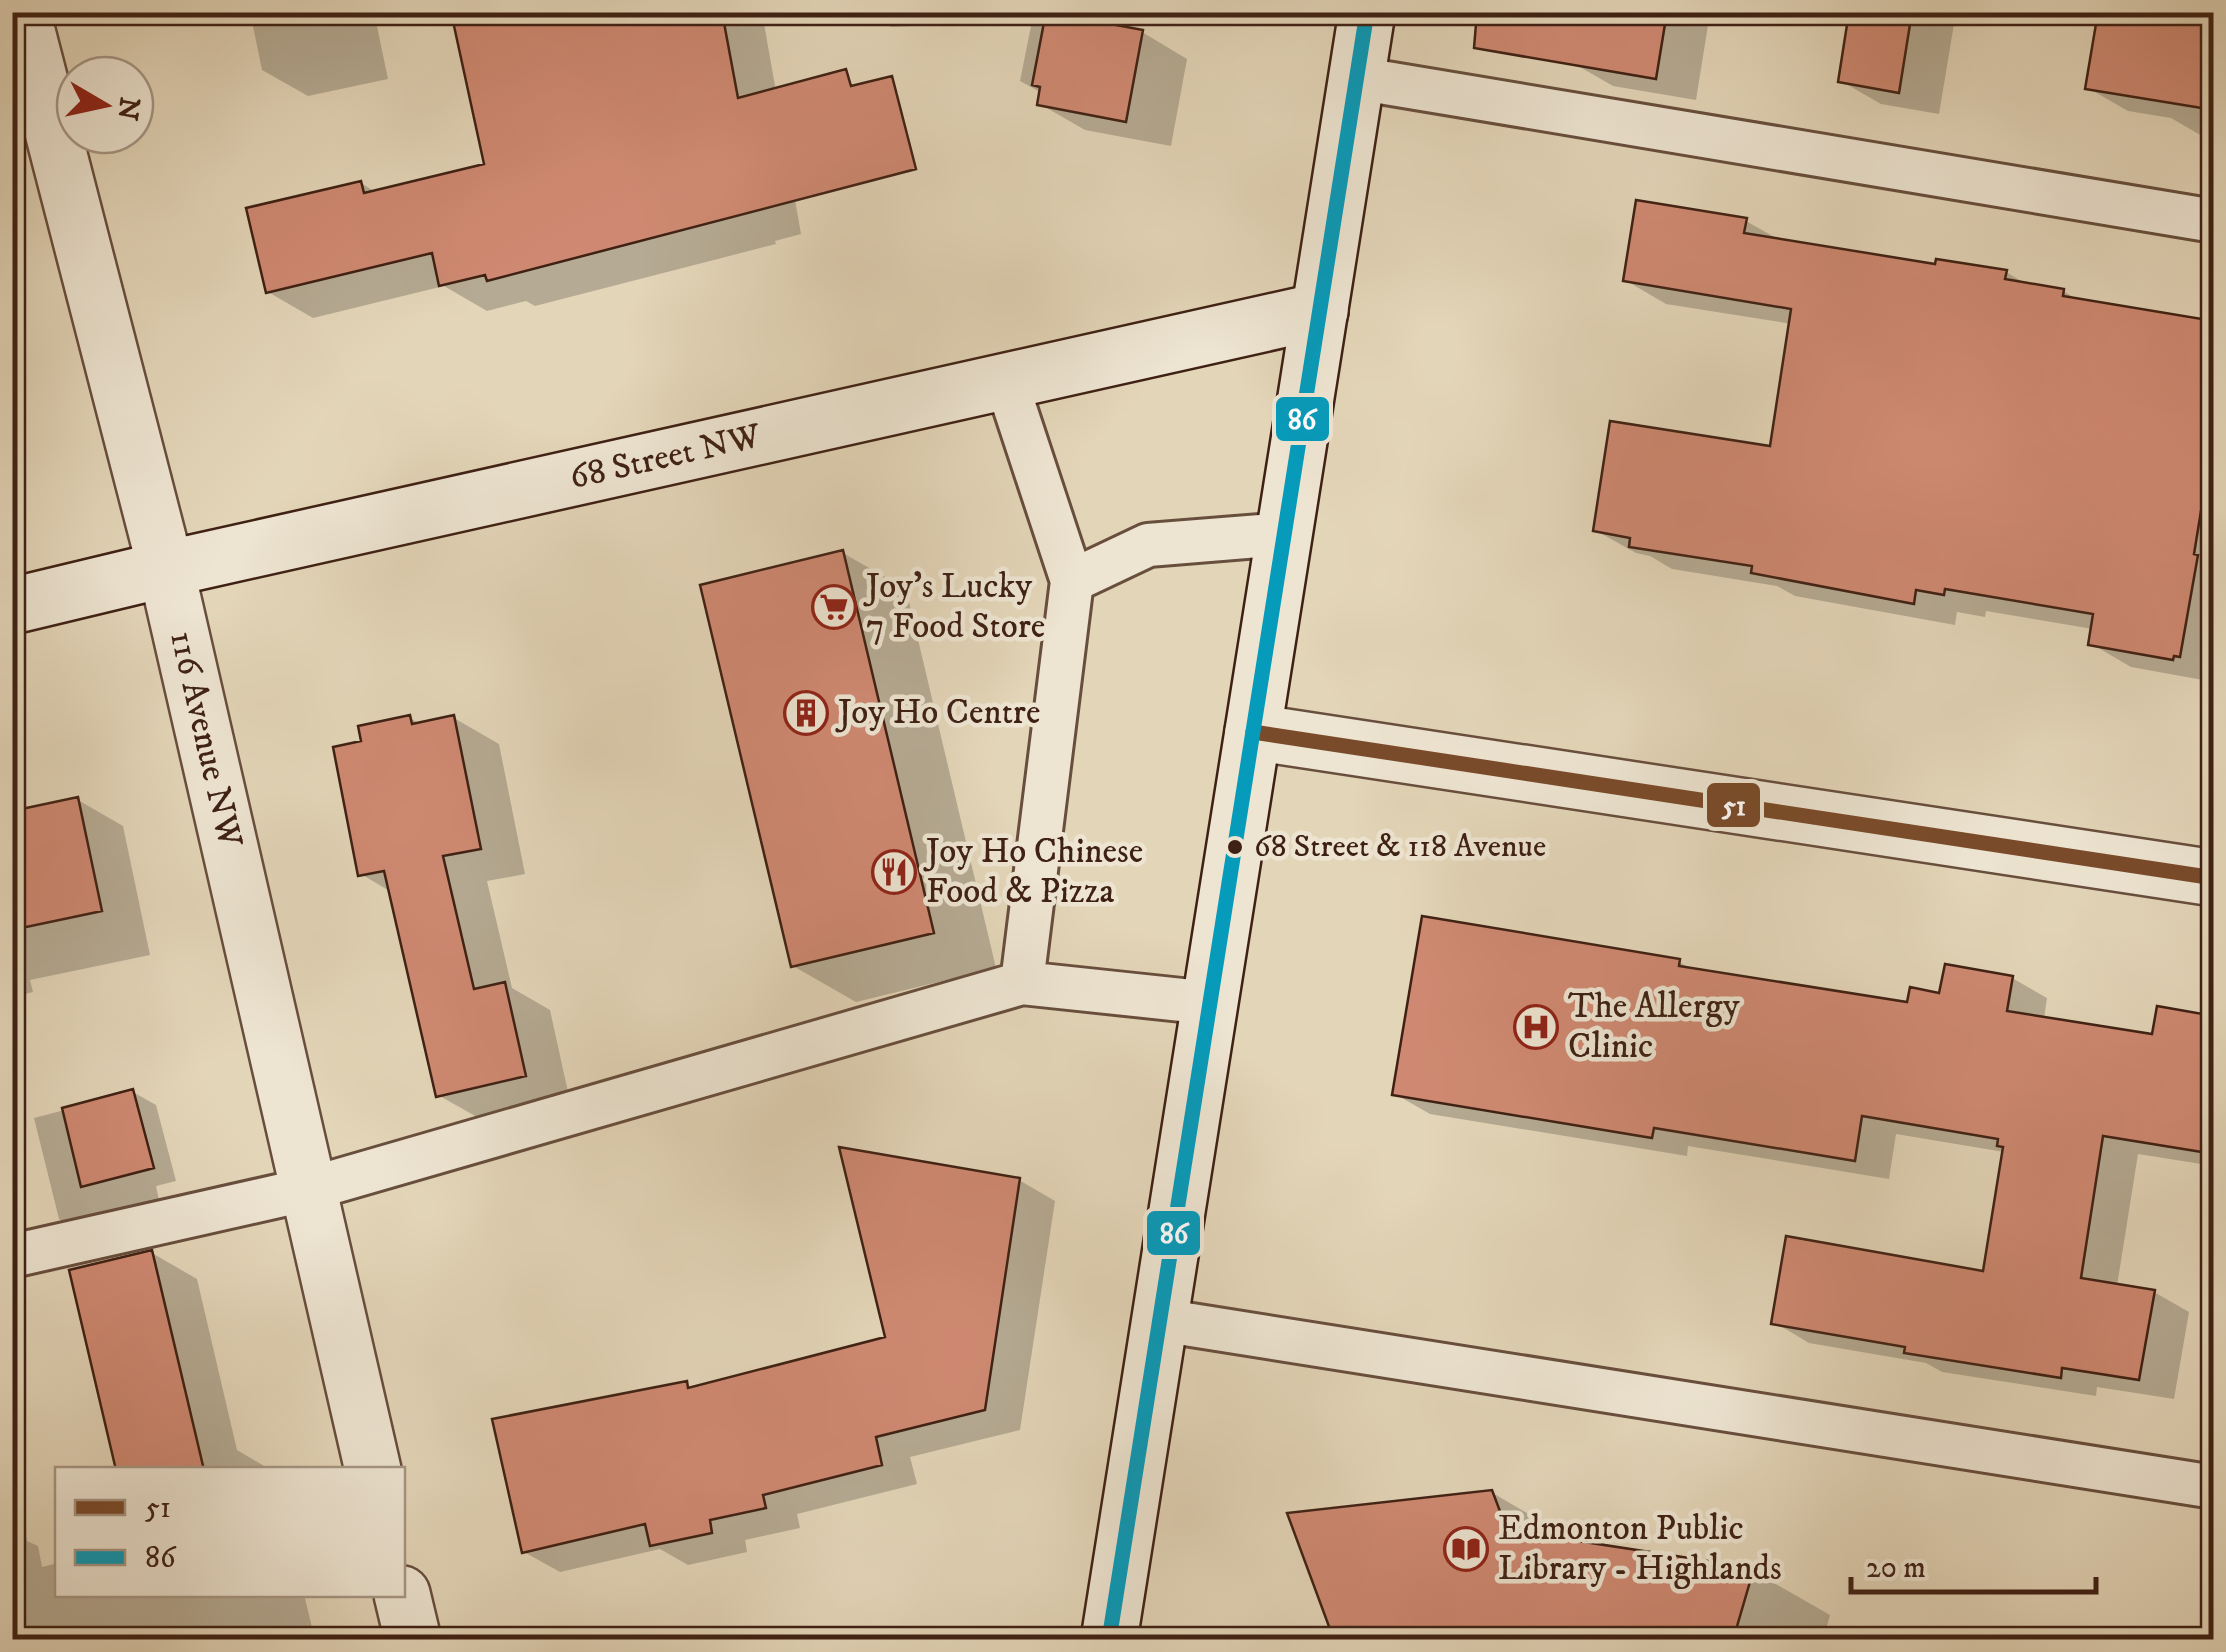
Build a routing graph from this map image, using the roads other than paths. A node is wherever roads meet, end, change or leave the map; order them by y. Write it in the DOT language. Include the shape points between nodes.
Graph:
graph roads {
  1 [pos="22,12"];
  2 [pos="1367,12"];
  3 [pos="1356,78"];
  4 [pos="2214,221"];
  5 [pos="1320,311"];
  6 [pos="1006,381"];
  7 [pos="1284,534"];
  8 [pos="166,569"];
  9 [pos="1072,581"];
  10 [pos="12,606"];
  11 [pos="1253,732"];
  12 [pos="2214,878"];
  13 [pos="1022,982"];
  14 [pos="1210,1003"];
  15 [pos="309,1189"];
  16 [pos="12,1256"];
  17 [pos="1160,1320"];
  18 [pos="373,1467"];
  19 [pos="2214,1487"];
  20 [pos="403,1597"];
  21 [pos="412,1640"];
  22 [pos="1109,1640"];
  1 -- 8 [label="street, 116 Avenue NW"];
  2 -- 3 [label="street"];
  3 -- 4 [label="lane"];
  3 -- 5 [label="street"];
  5 -- 6 [label="street, 68 Street NW"];
  5 -- 7 [label="street"];
  6 -- 8 [label="street, 68 Street NW"];
  6 -- 9 [label="lane"];
  7 -- 9 [label="lane" via="1148,545"];
  7 -- 11 [label="street"];
  8 -- 10 [label="street, 68 Street NW"];
  8 -- 15 [label="street, 116 Avenue NW"];
  9 -- 13 [label="lane"];
  11 -- 12 [label="street"];
  11 -- 14 [label="street"];
  13 -- 14 [label="lane"];
  13 -- 15 [label="lane"];
  14 -- 17 [label="street"];
  15 -- 16 [label="lane"];
  15 -- 18 [label="street, 116 Avenue NW"];
  17 -- 19 [label="lane"];
  17 -- 22 [label="street"];
  20 -- 21 [label="street"];
}
